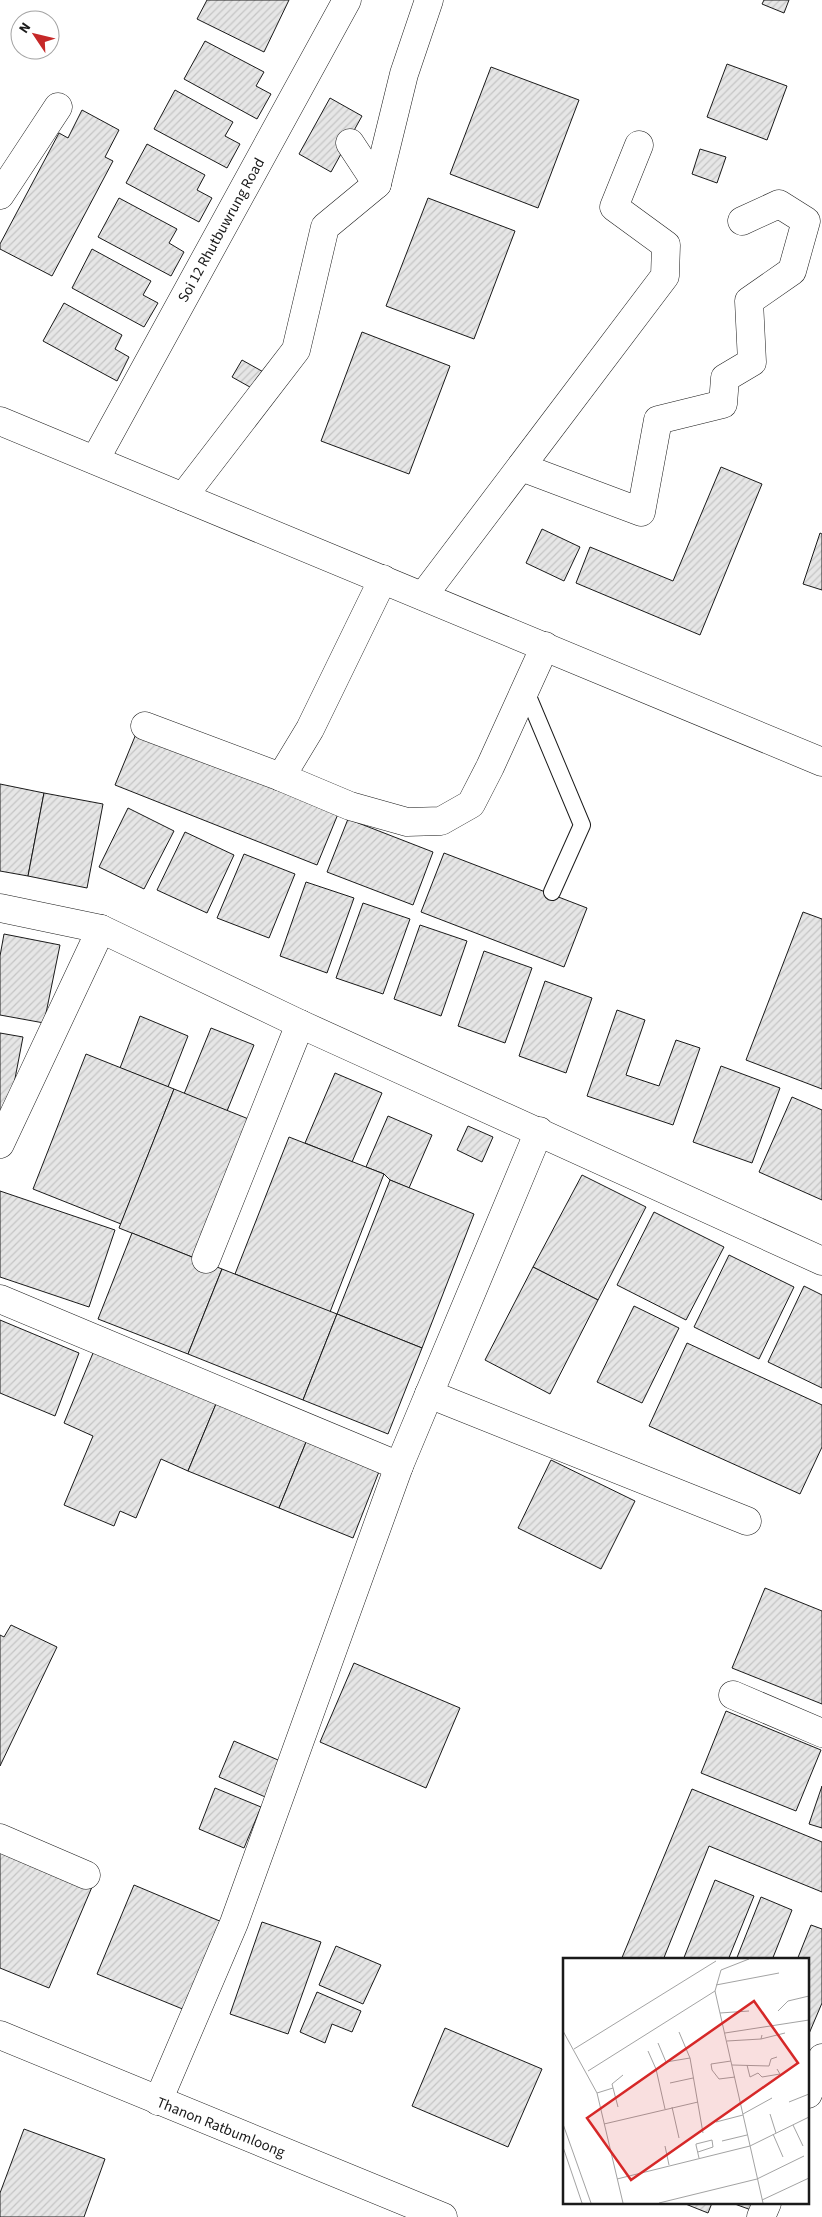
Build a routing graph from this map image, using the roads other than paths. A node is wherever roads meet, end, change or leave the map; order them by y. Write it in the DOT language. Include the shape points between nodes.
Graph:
graph roads {
  1 [pos="347,0"];
  2 [pos="429,0"];
  3 [pos="58,108"];
  4 [pos="350,143"];
  5 [pos="639,145"];
  6 [pos="377,184"];
  7 [pos="0,195"];
  8 [pos="742,221"];
  9 [pos="0,422"];
  10 [pos="95,460"];
  11 [pos="521,467"];
  12 [pos="183,497"];
  13 [pos="384,580"];
  14 [pos="423,596"];
  15 [pos="545,646"];
  16 [pos="525,689"];
  17 [pos="145,726"];
  18 [pos="822,762"];
  19 [pos="281,777"];
  20 [pos="552,892"];
  21 [pos="0,908"];
  22 [pos="101,929"];
  23 [pos="300,1024"];
  24 [pos="539,1131"];
  25 [pos="0,1144"];
  26 [pos="206,1260"];
  27 [pos="822,1261"];
  28 [pos="0,1299"];
  29 [pos="430,1394"];
  30 [pos="399,1466"];
  31 [pos="747,1521"];
  32 [pos="733,1695"];
  33 [pos="822,1733"];
  34 [pos="0,1838"];
  35 [pos="86,1875"];
  36 [pos="0,2035"];
  37 [pos="822,2058"];
  38 [pos="810,2089"];
  39 [pos="158,2101"];
  40 [pos="767,2204"];
  41 [pos="443,2217"];
  42 [pos="761,2217"];
  1 -- 10 [label="street, Soi 12 Rhutbuwrung Road"];
  2 -- 6 [label="street" via="404,74"];
  3 -- 7 [label="street"];
  4 -- 6 [label="street"];
  5 -- 11 [label="street" via="614,207 666,245 665,276"];
  6 -- 12 [label="street" via="325,227 296,350"];
  8 -- 11 [label="street" via="779,204 806,221 792,271 749,301 752,362 726,378 723,404 658,420 642,512"];
  9 -- 10 [label="street"];
  10 -- 12 [label="street"];
  11 -- 14 [label="street"];
  12 -- 13 [label="street"];
  13 -- 14 [label="street"];
  13 -- 19 [label="street" via="310,729"];
  14 -- 15 [label="street"];
  15 -- 16 [label="street"];
  15 -- 18 [label="street"];
  16 -- 19 [label="street" via="471,804 441,821 407,822 350,806"];
  16 -- 20 [label="lane" via="582,825"];
  17 -- 19 [label="street"];
  21 -- 22 [label="street"];
  22 -- 23 [label="street"];
  22 -- 25 [label="street"];
  23 -- 24 [label="street"];
  23 -- 26 [label="street"];
  24 -- 27 [label="street"];
  24 -- 29 [label="street"];
  28 -- 30 [label="street"];
  29 -- 30 [label="street"];
  29 -- 31 [label="street"];
  30 -- 39 [label="street" via="234,1923"];
  32 -- 33 [label="street"];
  34 -- 35 [label="street"];
  36 -- 39 [label="street, Thanon Ratbumloong"];
  37 -- 38 [label="street"];
  39 -- 41 [label="street, Thanon Ratbumloong"];
  40 -- 42 [label="street"];
}
